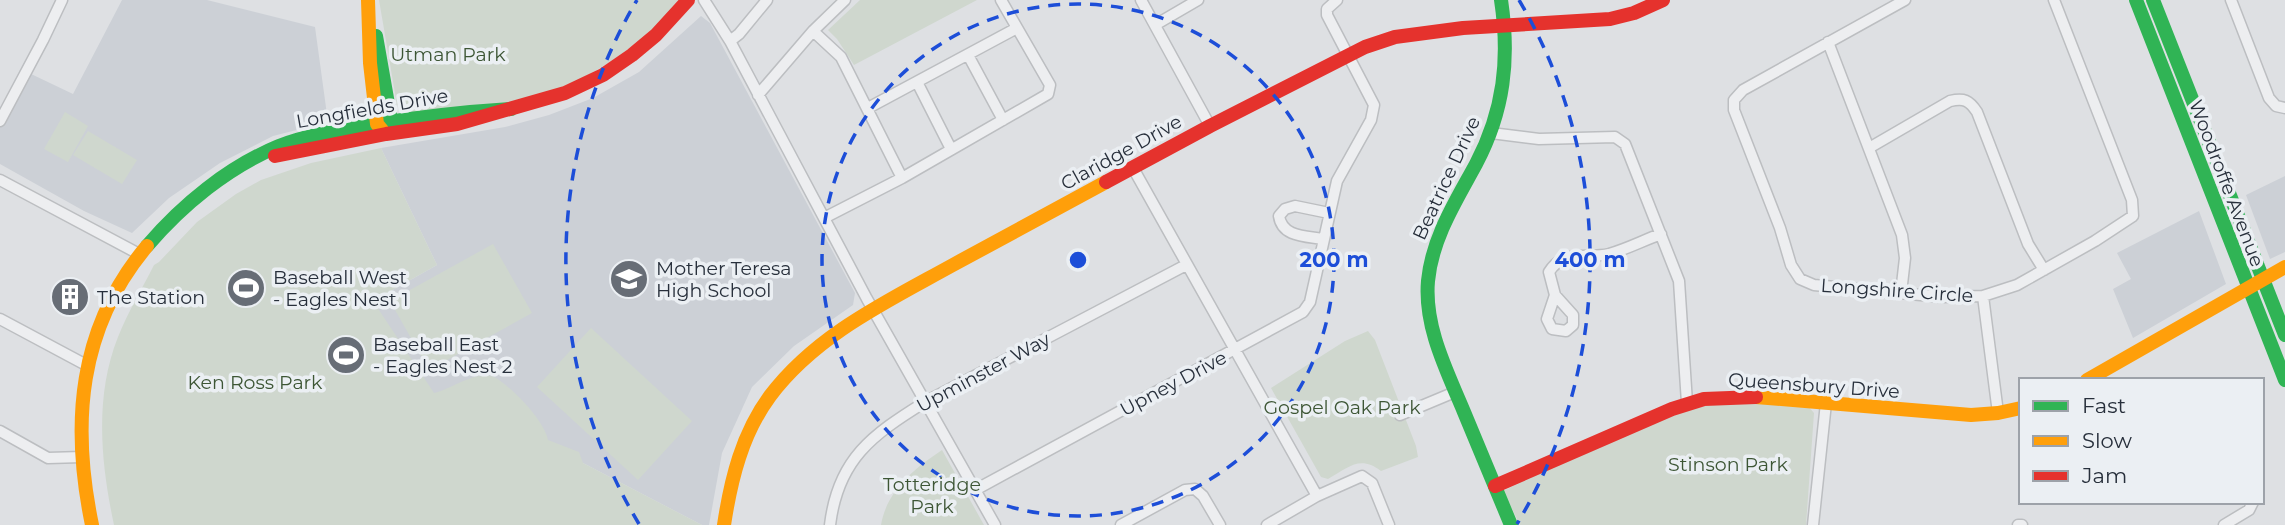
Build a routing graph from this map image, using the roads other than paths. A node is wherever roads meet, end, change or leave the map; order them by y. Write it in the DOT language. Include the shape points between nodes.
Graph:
graph roads {
  1 [pos="62,0"];
  2 [pos="688,0"];
  3 [pos="704,0"];
  4 [pos="767,0"];
  5 [pos="845,0"];
  6 [pos="1001,0"];
  7 [pos="1141,0"];
  8 [pos="1198,0"];
  9 [pos="1337,0"];
  10 [pos="1501,0"];
  11 [pos="1663,0"];
  12 [pos="1905,0"];
  13 [pos="2054,0"];
  14 [pos="2136,0"];
  15 [pos="2153,0"];
  16 [pos="2231,0"];
  17 [pos="368,2"];
  18 [pos="1155,25"];
  19 [pos="1505,25"];
  20 [pos="1017,28"];
  21 [pos="813,31"];
  22 [pos="730,41"];
  23 [pos="1828,42"];
  24 [pos="968,55"];
  25 [pos="1346,55"];
  26 [pos="917,82"];
  27 [pos="758,95"];
  28 [pos="868,108"];
  29 [pos="2285,108"];
  30 [pos="1003,120"];
  31 [pos="0,121"];
  32 [pos="1210,126"];
  33 [pos="385,127"];
  34 [pos="1491,133"];
  35 [pos="1869,148"];
  36 [pos="951,149"];
  37 [pos="1133,168"];
  38 [pos="902,178"];
  39 [pos="0,180"];
  40 [pos="1329,213"];
  41 [pos="824,218"];
  42 [pos="1661,234"];
  43 [pos="1323,239"];
  44 [pos="139,254"];
  45 [pos="1186,265"];
  46 [pos="2285,267"];
  47 [pos="2043,270"];
  48 [pos="2263,279"];
  49 [pos="2248,287"];
  50 [pos="1901,293"];
  51 [pos="1555,295"];
  52 [pos="1983,296"];
  53 [pos="873,309"];
  54 [pos="0,319"];
  55 [pos="2285,335"];
  56 [pos="1235,350"];
  57 [pos="88,366"];
  58 [pos="2090,378"];
  59 [pos="2285,380"];
  60 [pos="1455,392"];
  61 [pos="925,402"];
  62 [pos="1826,402"];
  63 [pos="1687,403"];
  64 [pos="2019,408"];
  65 [pos="1998,413"];
  66 [pos="1400,415"];
  67 [pos="0,431"];
  68 [pos="82,457"];
  69 [pos="1495,486"];
  70 [pos="975,490"];
  71 [pos="1317,496"];
  72 [pos="2252,504"];
  73 [pos="92,525"];
  74 [pos="724,525"];
  75 [pos="830,525"];
  76 [pos="995,525"];
  77 [pos="1121,525"];
  78 [pos="1220,525"];
  79 [pos="1267,525"];
  80 [pos="1389,525"];
  81 [pos="1511,525"];
  82 [pos="1813,525"];
  83 [pos="2224,525"];
  1 -- 31 [label="street"];
  2 -- 33 [label="street, Longfields Drive" via="644,46 603,75 557,96 511,109 454,112"];
  3 -- 22 [label="street"];
  4 -- 22 [label="street"];
  5 -- 21 [label="street"];
  6 -- 20 [label="street"];
  7 -- 18 [label="street"];
  8 -- 18 [label="street"];
  9 -- 25 [label="street" via="1327,15"];
  10 -- 19 [label="street, Beatrice Drive"];
  11 -- 19 [label="street, Claridge Drive" via="1611,19"];
  12 -- 23 [label="street, Longshire Circle"];
  13 -- 47 [label="street, Longshire Circle" via="2134,210 2127,221"];
  14 -- 49 [label="street, Woodroffe Avenue"];
  15 -- 48 [label="street, Woodroffe Avenue"];
  16 -- 29 [label="street" via="2269,98"];
  17 -- 33 [label="street" via="382,63"];
  18 -- 32 [label="street"];
  19 -- 25 [label="street, Claridge Drive" via="1395,37"];
  19 -- 34 [label="street, Beatrice Drive" via="1504,86"];
  20 -- 24 [label="street"];
  20 -- 30 [label="street" via="1050,85 1041,100"];
  21 -- 27 [label="street"];
  21 -- 28 [label="street" via="841,57"];
  22 -- 27 [label="street"];
  23 -- 35 [label="street"];
  23 -- 50 [label="street, Longshire Circle" via="1743,90 1734,100 1734,110 1800,279 1814,285"];
  24 -- 26 [label="street"];
  24 -- 30 [label="street"];
  25 -- 32 [label="street, Claridge Drive"];
  25 -- 40 [label="street, Upney Drive" via="1374,105 1371,120 1336,181"];
  26 -- 28 [label="street"];
  26 -- 36 [label="street"];
  27 -- 41 [label="street"];
  28 -- 38 [label="street"];
  30 -- 36 [label="street"];
  32 -- 37 [label="street, Claridge Drive"];
  33 -- 44 [label="street, Longfields Drive" via="328,133 285,144 244,164 173,215"];
  34 -- 42 [label="street" via="1539,139 1619,138"];
  34 -- 60 [label="street, Beatrice Drive" via="1443,223 1428,272 1433,334"];
  35 -- 47 [label="street" via="1950,101 1970,101"];
  35 -- 50 [label="street" via="1902,235"];
  36 -- 38 [label="street"];
  37 -- 45 [label="street"];
  37 -- 53 [label="street, Claridge Drive"];
  38 -- 41 [label="street"];
  39 -- 44 [label="street"];
  40 -- 43 [label="street, Upney Drive"];
  40 -- 43 [label="street" via="1295,206 1279,216 1286,231"];
  41 -- 53 [label="street"];
  42 -- 51 [label="street" via="1614,253 1559,260 1549,272"];
  42 -- 63 [label="street" via="1679,281"];
  43 -- 56 [label="street, Upney Drive" via="1310,302 1303,312"];
  44 -- 57 [label="street, Longfields Drive" via="107,308"];
  45 -- 56 [label="street"];
  45 -- 61 [label="street, Upminster Way"];
  46 -- 48 [label="street"];
  47 -- 52 [label="street, Longshire Circle"];
  48 -- 49 [label="street"];
  48 -- 55 [label="street, Woodroffe Avenue"];
  49 -- 58 [label="street"];
  49 -- 59 [label="street, Woodroffe Avenue"];
  50 -- 52 [label="street, Longshire Circle"];
  52 -- 65 [label="street"];
  53 -- 61 [label="street"];
  53 -- 74 [label="street, Claridge Drive" via="803,356 764,403 741,449"];
  54 -- 57 [label="street"];
  56 -- 70 [label="street, Upney Drive"];
  56 -- 71 [label="street"];
  57 -- 68 [label="street, Longfields Drive" via="81,416"];
  60 -- 66 [label="street"];
  60 -- 69 [label="street, Beatrice Drive"];
  61 -- 70 [label="street"];
  61 -- 75 [label="street, Upminster Way" via="888,424 864,447 836,491"];
  62 -- 63 [label="street, Queensbury Drive" via="1750,396"];
  62 -- 65 [label="street, Queensbury Drive" via="1958,414"];
  62 -- 82 [label="street"];
  63 -- 69 [label="street, Queensbury Drive"];
  64 -- 65 [label="street, Queensbury Drive"];
  67 -- 68 [label="street" via="48,458"];
  68 -- 73 [label="street, Longfields Drive"];
  69 -- 81 [label="street, Beatrice Drive"];
  70 -- 76 [label="street"];
  71 -- 79 [label="street"];
  71 -- 80 [label="street" via="1362,476 1372,483"];
  72 -- 83 [label="street"];
  77 -- 78 [label="street" via="1195,489"];
}
